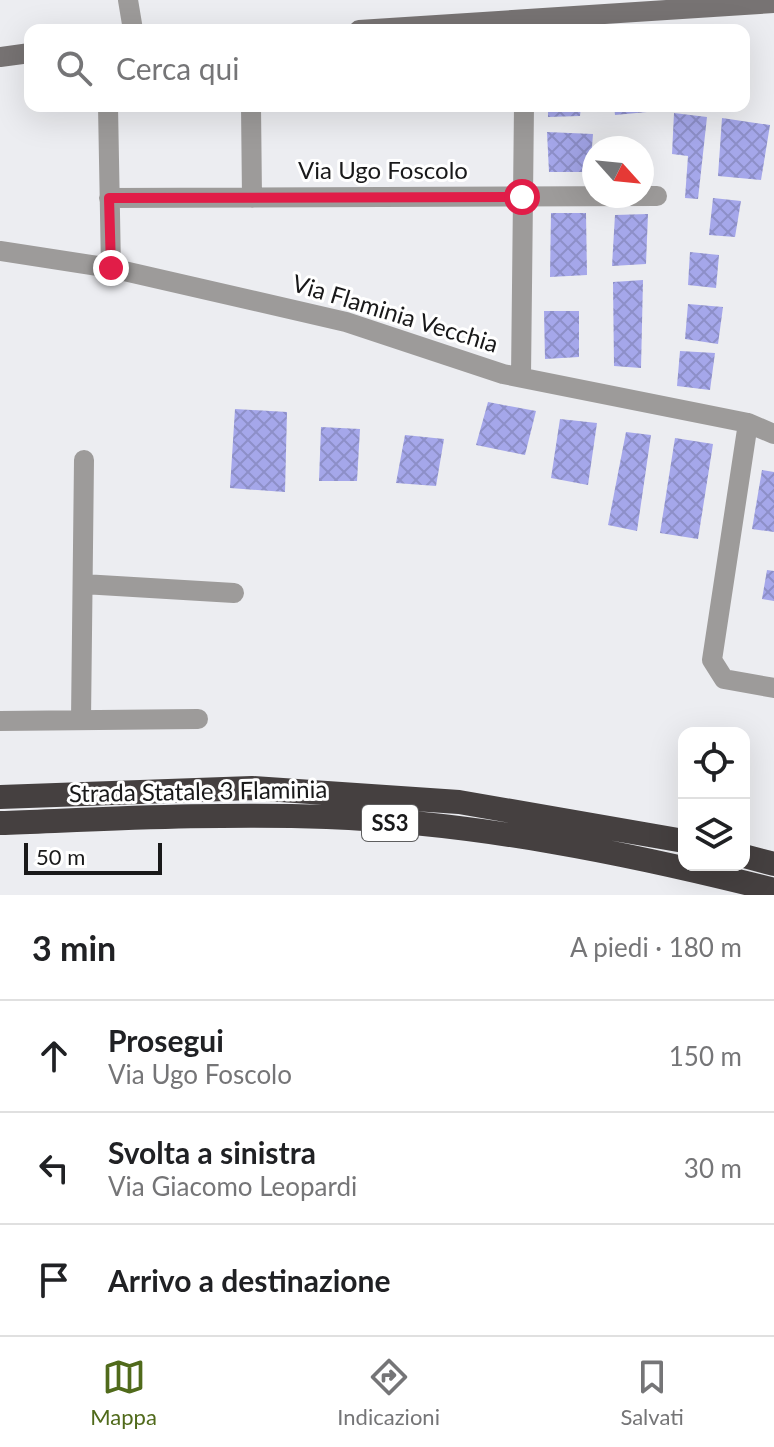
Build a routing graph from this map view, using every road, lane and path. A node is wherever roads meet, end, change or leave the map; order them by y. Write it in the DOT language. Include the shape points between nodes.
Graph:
graph roads {
  1 [pos="128,0"];
  2 [pos="774,3"];
  3 [pos="597,7"];
  4 [pos="132,24"];
  5 [pos="525,24"];
  6 [pos="24,54"];
  7 [pos="0,57"];
  8 [pos="108,112"];
  9 [pos="251,112"];
  10 [pos="524,112"];
  11 [pos="657,196"];
  12 [pos="522,197"];
  13 [pos="109,198"];
  14 [pos="252,198"];
  15 [pos="0,251"];
  16 [pos="111,268"];
  17 [pos="521,377"];
  18 [pos="748,423"];
  19 [pos="774,434"];
  20 [pos="84,460"];
  21 [pos="83,584"];
  22 [pos="234,593"];
  23 [pos="774,688"];
  24 [pos="198,719"];
  25 [pos="81,720"];
  26 [pos="0,721"];
  27 [pos="0,797"];
  28 [pos="0,823"];
  29 [pos="678,840"];
  30 [pos="750,858"];
  31 [pos="774,864"];
  32 [pos="774,890"];
  1 -- 4 [label="street"];
  2 -- 3 [label="main road"];
  3 -- 5 [label="main road"];
  6 -- 7 [label="main road"];
  8 -- 13 [label="street"];
  9 -- 14 [label="street"];
  10 -- 12 [label="street"];
  11 -- 12 [label="street, Via Ugo Foscolo"];
  12 -- 14 [label="street, Via Ugo Foscolo"];
  12 -- 17 [label="street"];
  13 -- 14 [label="street, Via Ugo Foscolo"];
  13 -- 16 [label="street"];
  15 -- 16 [label="street, Via Flaminia Vecchia"];
  16 -- 17 [label="street, Via Flaminia Vecchia" via="346,322"];
  17 -- 18 [label="street, Via Flaminia Vecchia"];
  18 -- 19 [label="street, Via Flaminia Vecchia"];
  18 -- 23 [label="street" via="712,660 724,679"];
  20 -- 21 [label="street"];
  21 -- 22 [label="street"];
  21 -- 25 [label="street"];
  24 -- 25 [label="street"];
  25 -- 26 [label="street"];
  27 -- 29 [label="highway, Strada Statale 3 Flaminia / SS3" via="266,789 459,802"];
  28 -- 32 [label="highway, Strada Statale 3 Flaminia / SS3" via="235,816 344,819 597,849"];
  30 -- 31 [label="highway"];
}
